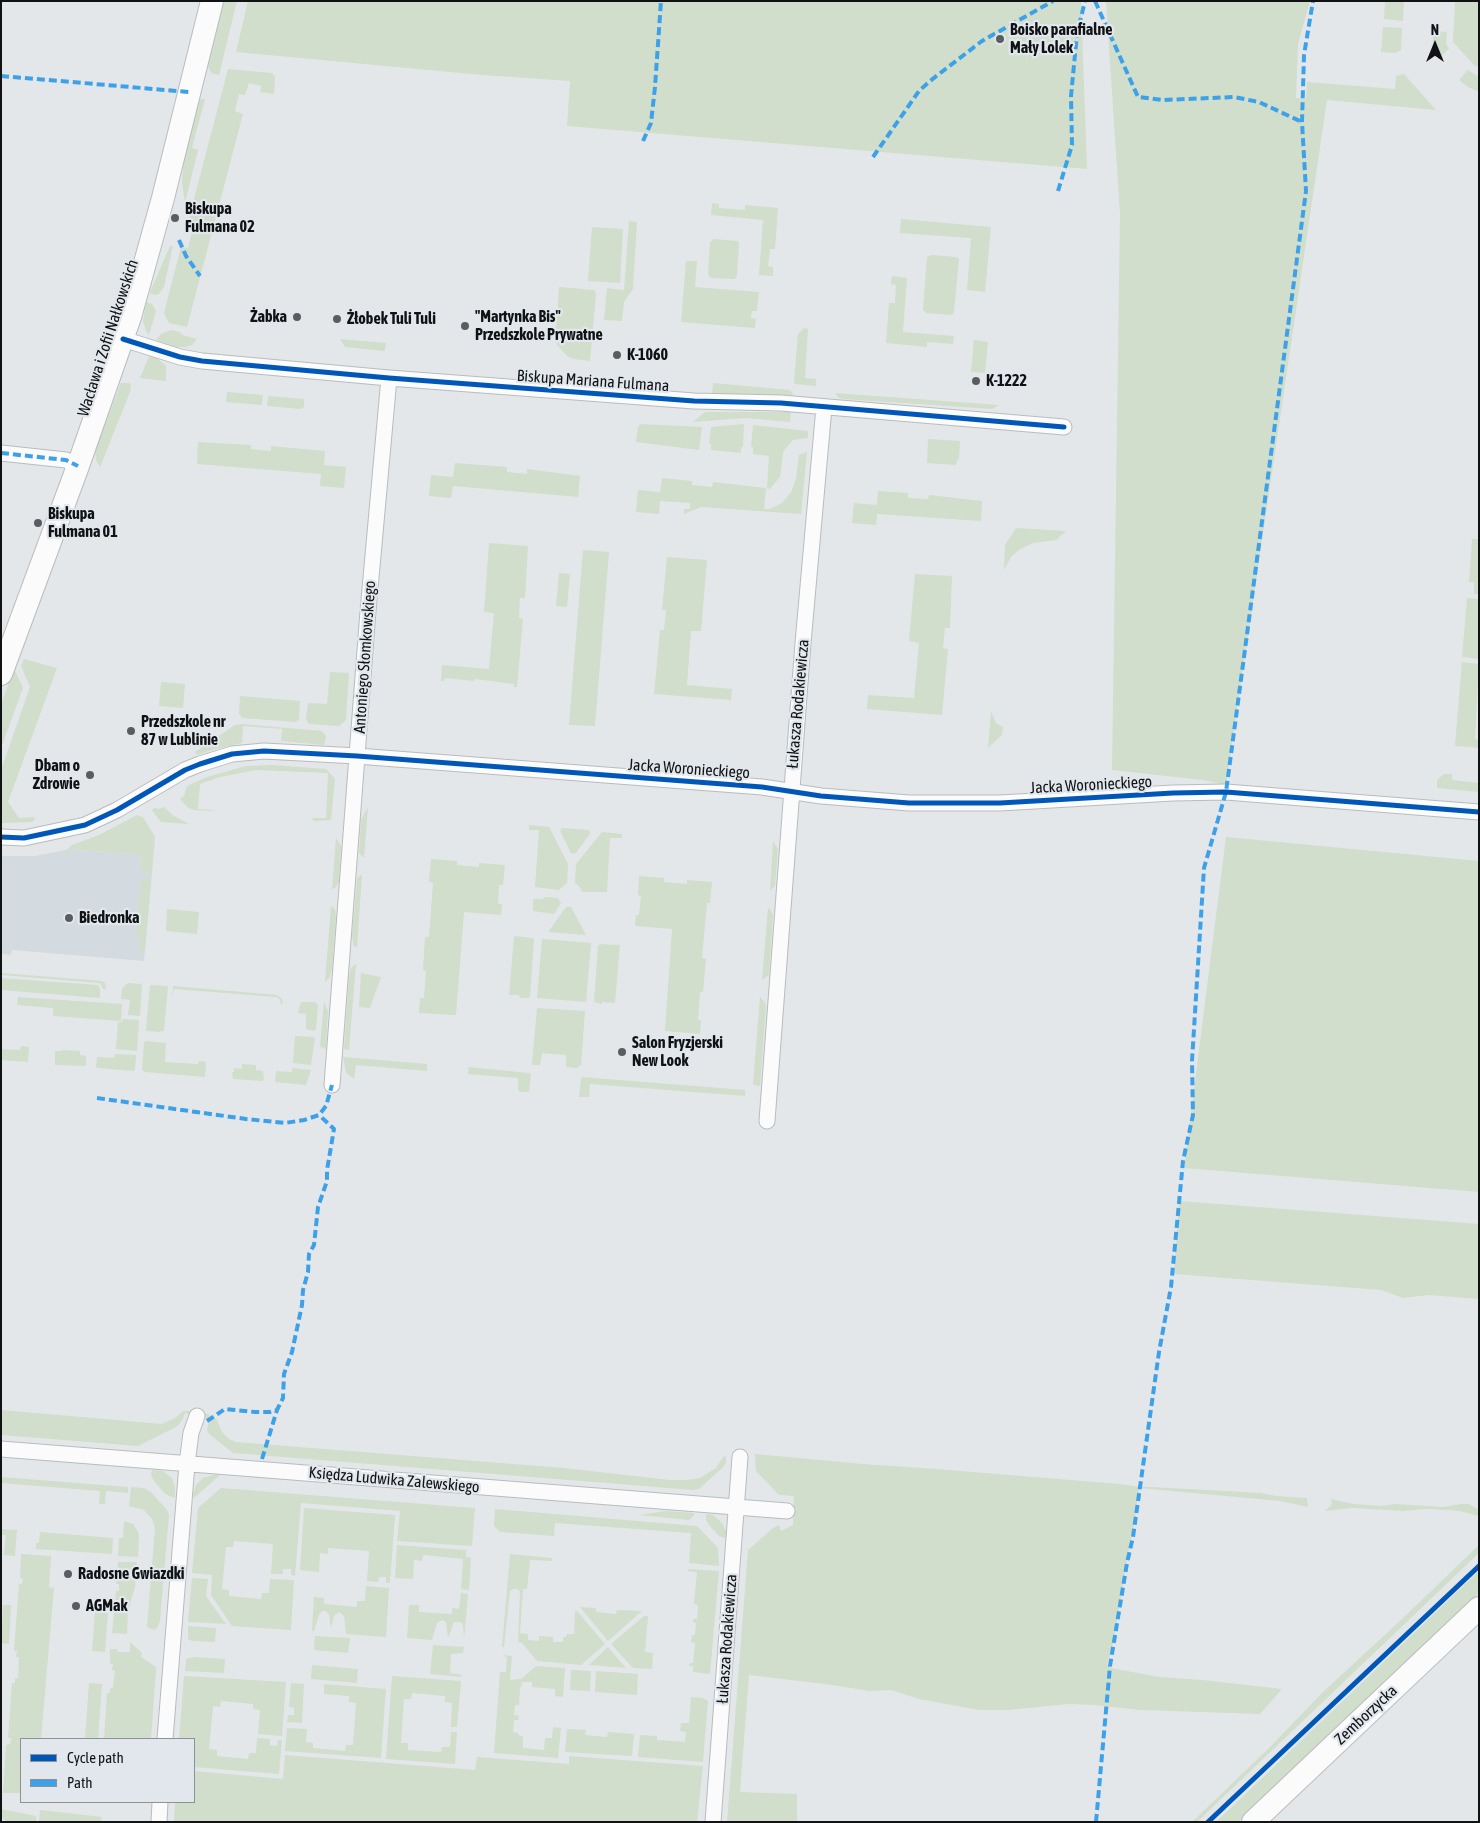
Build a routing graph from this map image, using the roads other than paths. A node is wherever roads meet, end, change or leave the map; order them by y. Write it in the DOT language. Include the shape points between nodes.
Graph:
graph roads {
  1 [pos="212,1"];
  2 [pos="123,339"];
  3 [pos="389,378"];
  4 [pos="824,407"];
  5 [pos="1064,427"];
  6 [pos="1,452"];
  7 [pos="78,466"];
  8 [pos="1,674"];
  9 [pos="357,756"];
  10 [pos="791,792"];
  11 [pos="1479,812"];
  12 [pos="1,837"];
  13 [pos="332,1085"];
  14 [pos="767,1121"];
  15 [pos="197,1416"];
  16 [pos="1,1449"];
  17 [pos="740,1457"];
  18 [pos="186,1464"];
  19 [pos="737,1508"];
  20 [pos="787,1511"];
  21 [pos="1479,1608"];
  22 [pos="165,1738"];
  23 [pos="160,1803"];
  24 [pos="159,1822"];
  25 [pos="713,1822"];
  26 [pos="1253,1822"];
  1 -- 2 [label="street, Wacława i Zofii Nałkowskich" via="163,198"];
  2 -- 3 [label="street, Biskupa Mariana Fulmana" via="202,361"];
  2 -- 7 [label="street, Wacława i Zofii Nałkowskich"];
  3 -- 4 [label="street, Biskupa Mariana Fulmana" via="694,401"];
  3 -- 9 [label="street, Antoniego Słomkowskiego"];
  4 -- 5 [label="street, Biskupa Mariana Fulmana"];
  4 -- 10 [label="street, Łukasza Rodakiewicza"];
  6 -- 7 [label="street" via="66,460"];
  7 -- 8 [label="street, Wacława i Zofii Nałkowskich"];
  9 -- 10 [label="street, Jacka Woronieckiego"];
  9 -- 12 [label="street, Jacka Woronieckiego" via="280,751 232,754 185,770 85,826 24,838"];
  9 -- 13 [label="street, Antoniego Słomkowskiego"];
  10 -- 11 [label="street, Jacka Woronieckiego" via="954,804 1226,792"];
  10 -- 14 [label="street, Łukasza Rodakiewicza"];
  15 -- 18 [label="street"];
  16 -- 18 [label="street, Księdza Ludwika Zalewskiego"];
  17 -- 19 [label="street, Łukasza Rodakiewicza"];
  18 -- 19 [label="street, Księdza Ludwika Zalewskiego"];
  18 -- 22 [label="street"];
  19 -- 20 [label="street, Księdza Ludwika Zalewskiego"];
  19 -- 25 [label="street, Łukasza Rodakiewicza"];
  21 -- 26 [label="street, Zemborzycka"];
  23 -- 24 [label="street"];
}
